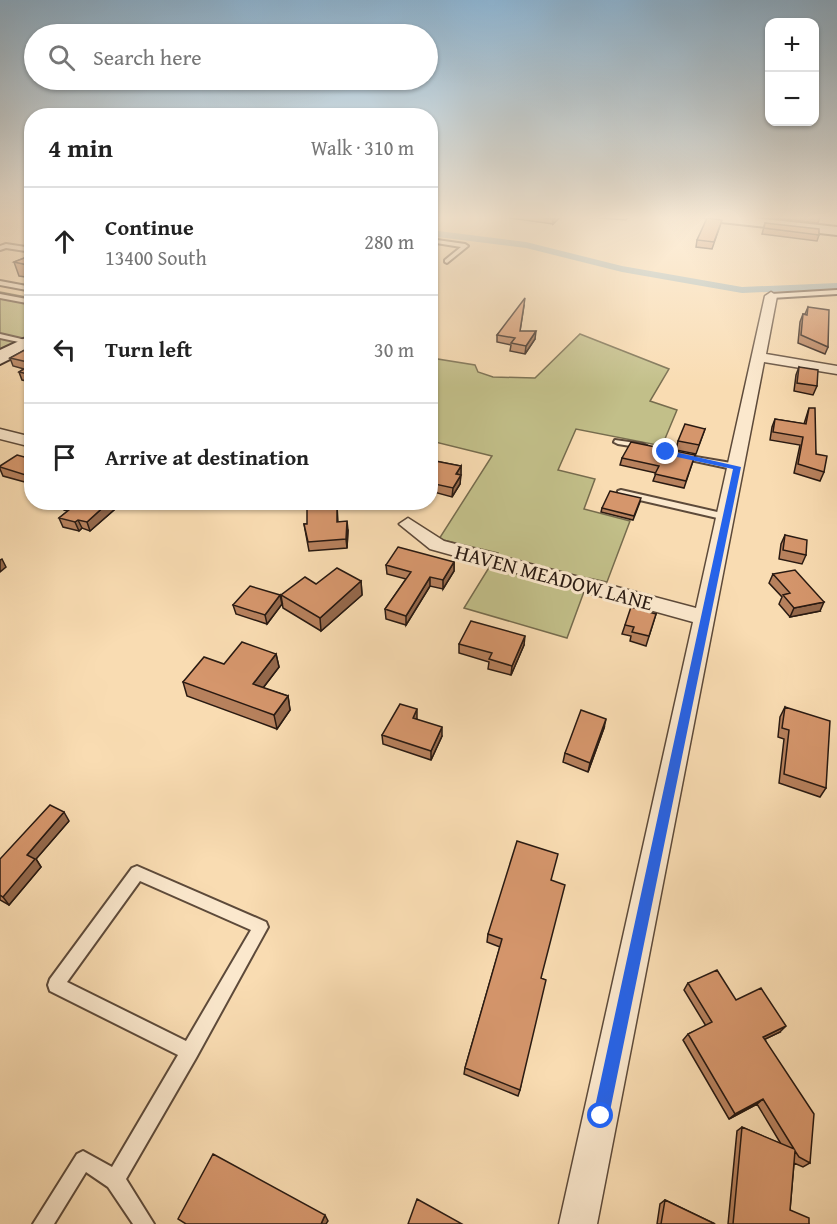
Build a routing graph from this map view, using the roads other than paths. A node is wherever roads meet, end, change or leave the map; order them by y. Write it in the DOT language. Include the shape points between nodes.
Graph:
graph roads {
  1 [pos="0,283"];
  2 [pos="24,288"];
  3 [pos="837,292"];
  4 [pos="0,296"];
  5 [pos="771,296"];
  6 [pos="24,300"];
  7 [pos="0,336"];
  8 [pos="24,340"];
  9 [pos="24,344"];
  10 [pos="759,357"];
  11 [pos="0,358"];
  12 [pos="837,370"];
  13 [pos="0,434"];
  14 [pos="24,440"];
  15 [pos="618,442"];
  16 [pos="651,448"];
  17 [pos="671,454"];
  18 [pos="737,467"];
  19 [pos="621,493"];
  20 [pos="726,517"];
  21 [pos="408,524"];
  22 [pos="705,618"];
  23 [pos="190,1052"];
  24 [pos="115,1180"];
  25 [pos="43,1224"];
  26 [pos="144,1224"];
  27 [pos="578,1224"];
  1 -- 2 [label="lane"];
  3 -- 5 [label="lane"];
  4 -- 6 [label="lane"];
  5 -- 10 [label="street"];
  7 -- 8 [label="lane"];
  9 -- 11 [label="street"];
  10 -- 12 [label="street"];
  10 -- 18 [label="street"];
  13 -- 14 [label="street"];
  15 -- 16 [label="lane"];
  17 -- 18 [label="lane"];
  18 -- 20 [label="street"];
  19 -- 20 [label="lane"];
  20 -- 22 [label="street"];
  21 -- 22 [label="street, HAVEN MEADOW LANE" via="437,545"];
  22 -- 27 [label="street"];
  23 -- 23 [label="lane" via="56,985 137,873 261,927"];
  23 -- 24 [label="lane"];
  24 -- 25 [label="lane" via="82,1160"];
  24 -- 26 [label="lane"];
}
